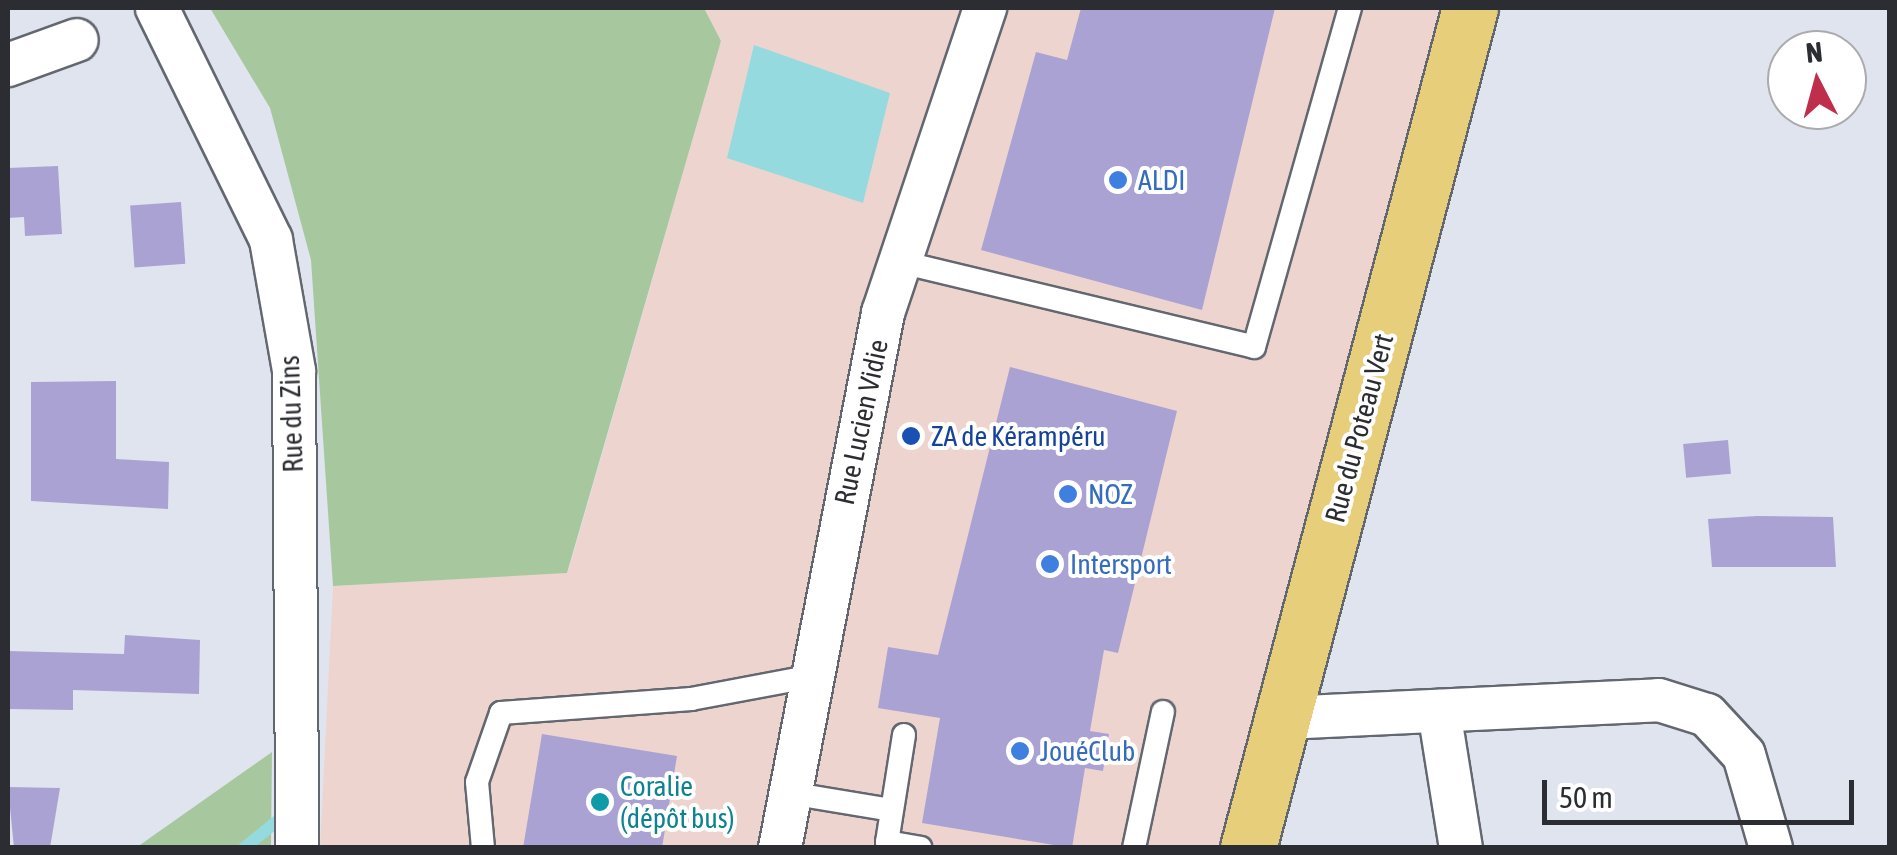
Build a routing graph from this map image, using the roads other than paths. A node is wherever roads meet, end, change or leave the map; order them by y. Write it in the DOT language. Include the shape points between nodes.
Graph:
graph roads {
  1 [pos="157,8"];
  2 [pos="985,8"];
  3 [pos="1350,8"];
  4 [pos="1470,8"];
  5 [pos="77,40"];
  6 [pos="8,65"];
  7 [pos="901,262"];
  8 [pos="809,678"];
  9 [pos="1439,711"];
  10 [pos="1163,712"];
  11 [pos="1284,718"];
  12 [pos="904,735"];
  13 [pos="790,793"];
  14 [pos="892,810"];
  15 [pos="297,848"];
  16 [pos="483,848"];
  17 [pos="780,848"];
  18 [pos="920,848"];
  19 [pos="1134,848"];
  20 [pos="1248,848"];
  21 [pos="1461,848"];
  22 [pos="1771,848"];
  1 -- 15 [label="street, Rue du Zins" via="270,240 294,372"];
  2 -- 7 [label="street, Rue Lucien Vidie"];
  3 -- 7 [label="lane" via="1254,347"];
  4 -- 11 [label="main road, Rue du Poteau Vert"];
  5 -- 6 [label="street"];
  7 -- 8 [label="street, Rue Lucien Vidie"];
  8 -- 13 [label="street, Rue Lucien Vidie"];
  8 -- 16 [label="lane" via="691,699 501,712 477,782"];
  9 -- 11 [label="street"];
  9 -- 21 [label="street"];
  9 -- 22 [label="street" via="1659,700 1707,714 1744,756"];
  10 -- 19 [label="lane"];
  11 -- 20 [label="main road, Rue du Poteau Vert"];
  12 -- 14 [label="lane"];
  13 -- 14 [label="lane"];
  13 -- 17 [label="street, Rue Lucien Vidie"];
  14 -- 18 [label="lane" via="887,842"];
}
